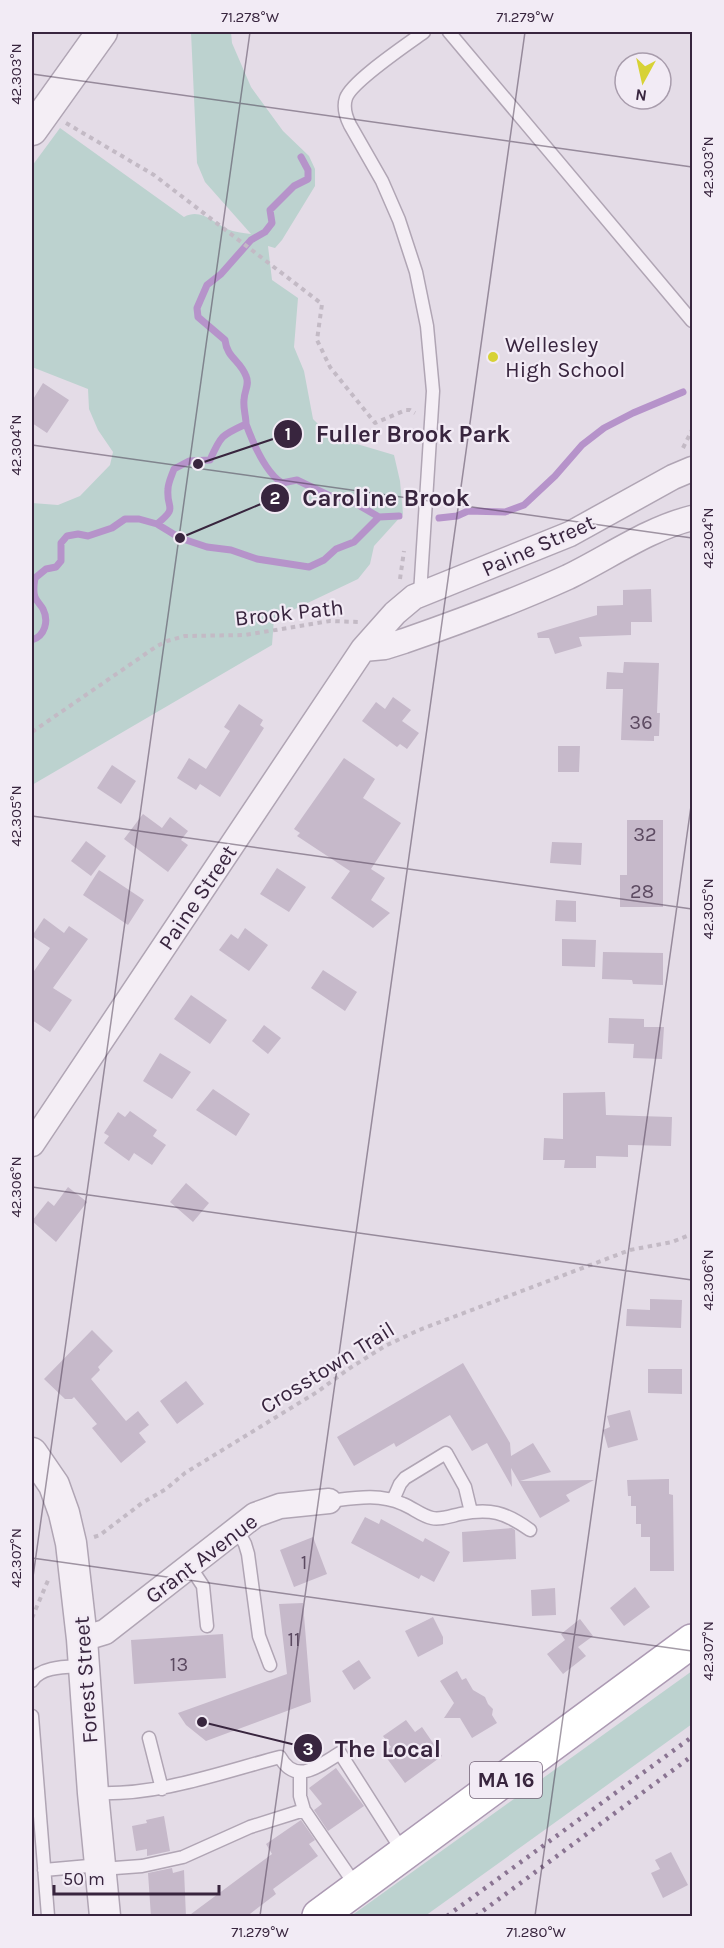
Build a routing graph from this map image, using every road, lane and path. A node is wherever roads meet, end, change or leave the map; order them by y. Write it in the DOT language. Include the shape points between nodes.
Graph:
graph roads {
  1 [pos="102,32"];
  2 [pos="424,32"];
  3 [pos="449,32"];
  4 [pos="38,120"];
  5 [pos="693,321"];
  6 [pos="417,417"];
  7 [pos="693,430"];
  8 [pos="686,460"];
  9 [pos="693,518"];
  10 [pos="405,547"];
  11 [pos="410,588"];
  12 [pos="361,623"];
  13 [pos="363,649"];
  14 [pos="32,732"];
  15 [pos="32,1144"];
  16 [pos="693,1234"];
  17 [pos="32,1453"];
  18 [pos="393,1500"];
  19 [pos="329,1501"];
  20 [pos="471,1512"];
  21 [pos="236,1528"];
  22 [pos="530,1530"];
  23 [pos="72,1554"];
  24 [pos="189,1565"];
  25 [pos="207,1626"];
  26 [pos="693,1641"];
  27 [pos="84,1653"];
  28 [pos="270,1665"];
  29 [pos="32,1681"];
  30 [pos="32,1716"];
  31 [pos="149,1738"];
  32 [pos="300,1772"];
  33 [pos="162,1789"];
  34 [pos="93,1793"];
  35 [pos="304,1810"];
  36 [pos="405,1855"];
  37 [pos="101,1867"];
  38 [pos="44,1870"];
  39 [pos="359,1889"];
  40 [pos="48,1917"];
  41 [pos="105,1917"];
  42 [pos="319,1917"];
  1 -- 4 [label="street"];
  2 -- 11 [label="lane" via="357,83 346,98 345,107 346,117 399,220 416,272 427,326 433,391"];
  3 -- 5 [label="lane"];
  4 -- 6 [label="path" via="154,175 322,304 316,340 330,367 375,423 406,410 414,411"];
  7 -- 8 [label="path" via="685,446"];
  8 -- 11 [label="street, Paine Street" via="673,477 570,534"];
  9 -- 13 [label="street, Paine Street" via="655,531 525,595 404,641"];
  10 -- 11 [label="path" via="401,564"];
  11 -- 13 [label="street, Paine Street" via="402,606"];
  12 -- 14 [label="path, Brook Path" via="330,621 245,635 176,638 157,646"];
  13 -- 15 [label="street, Paine Street"];
  16 -- 23 [label="path, Crosstown Trail" via="630,1250 386,1346 184,1473"];
  17 -- 23 [label="street, Forest Street" via="60,1499"];
  18 -- 19 [label="lane" via="373,1497"];
  18 -- 20 [label="lane" via="438,1519"];
  18 -- 20 [label="lane" via="405,1478 446,1453 465,1487"];
  19 -- 21 [label="street, Grant Avenue" via="267,1509"];
  20 -- 22 [label="lane" via="503,1514"];
  21 -- 24 [label="street, Grant Avenue"];
  21 -- 28 [label="lane" via="248,1554 259,1636"];
  23 -- 27 [label="street, Forest Street"];
  24 -- 25 [label="lane" via="202,1586"];
  24 -- 27 [label="street, Grant Avenue"];
  26 -- 36 [label="main road, MA 16"];
  27 -- 29 [label="lane" via="36,1675"];
  27 -- 34 [label="street, Forest Street"];
  30 -- 38 [label="lane"];
  31 -- 33 [label="lane"];
  32 -- 33 [label="lane" via="288,1768 279,1757"];
  32 -- 35 [label="lane"];
  32 -- 36 [label="lane" via="314,1769 340,1753"];
  33 -- 34 [label="lane"];
  34 -- 37 [label="street, Forest Street"];
  35 -- 37 [label="lane" via="250,1827 183,1857 142,1866"];
  35 -- 39 [label="lane"];
  36 -- 39 [label="main road, MA 16"];
  37 -- 38 [label="lane"];
  37 -- 41 [label="street, Forest Street"];
  38 -- 40 [label="lane"];
  39 -- 42 [label="main road, MA 16"];
}
